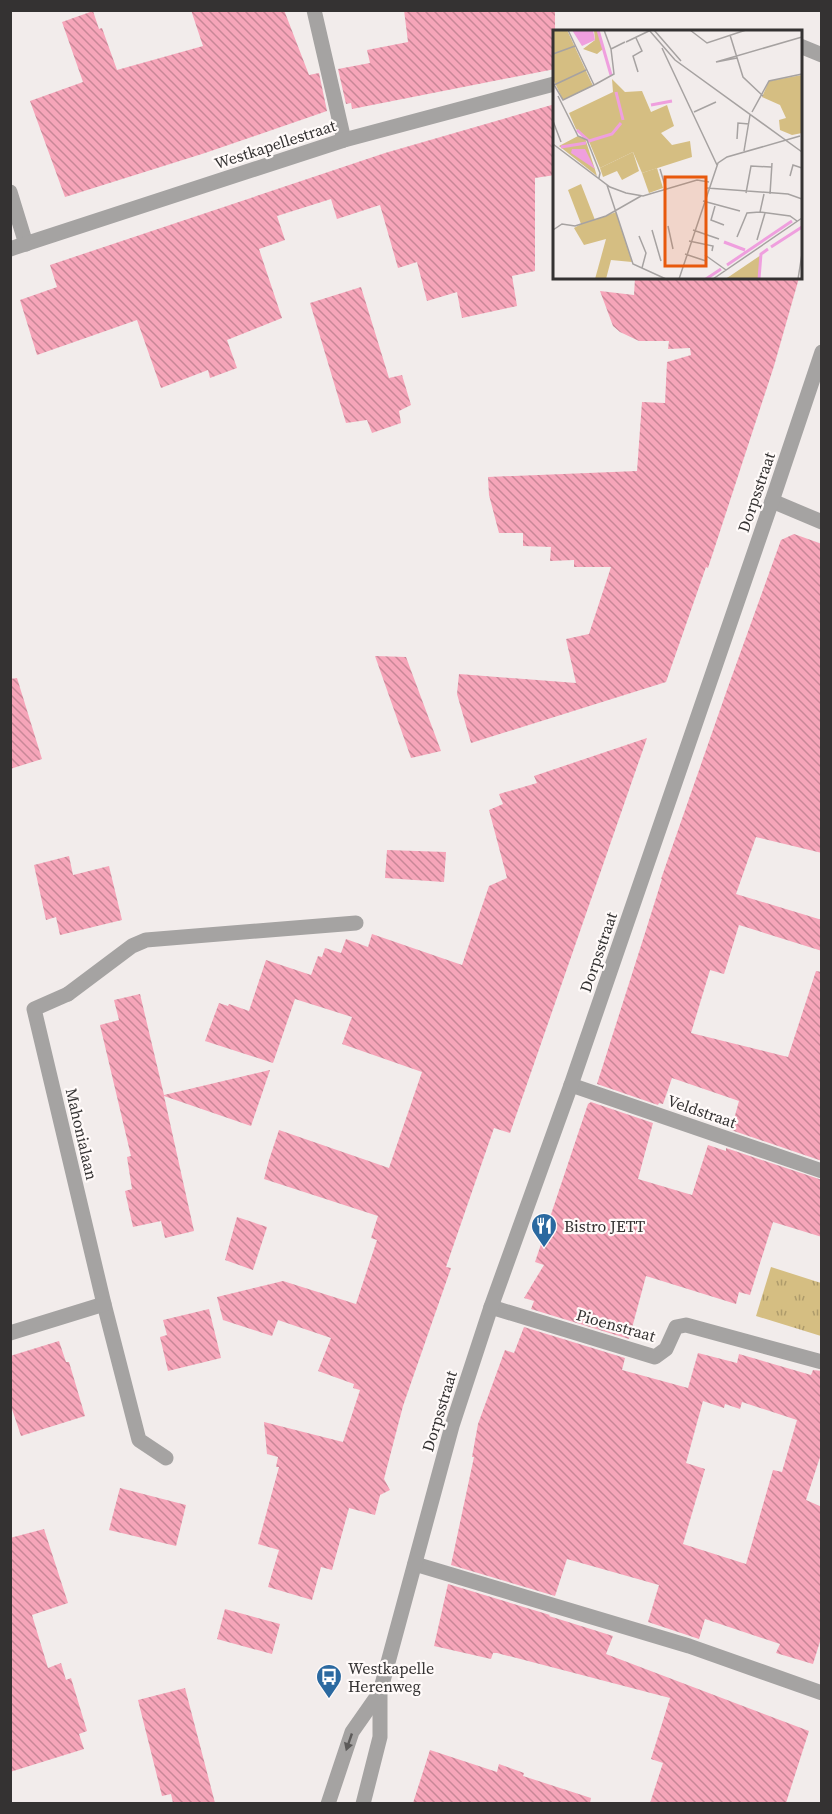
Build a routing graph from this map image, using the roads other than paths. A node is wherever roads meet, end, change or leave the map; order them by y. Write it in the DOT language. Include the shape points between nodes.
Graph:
graph roads {
  1 [pos="314,10"];
  2 [pos="802,46"];
  3 [pos="822,55"];
  4 [pos="553,85"];
  5 [pos="344,140"];
  6 [pos="10,192"];
  7 [pos="26,244"];
  8 [pos="10,249"];
  9 [pos="822,352"];
  10 [pos="772,501"];
  11 [pos="822,522"];
  12 [pos="356,923"];
  13 [pos="571,1085"];
  14 [pos="822,1171"];
  15 [pos="104,1304"];
  16 [pos="491,1307"];
  17 [pos="10,1333"];
  18 [pos="822,1362"];
  19 [pos="166,1458"];
  20 [pos="415,1564"];
  21 [pos="380,1692"];
  22 [pos="822,1693"];
  23 [pos="328,1803"];
  24 [pos="363,1803"];
  1 -- 5 [label="street"];
  2 -- 3 [label="street"];
  4 -- 5 [label="street, Westkapellestraat"];
  5 -- 7 [label="street, Westkapellestraat"];
  6 -- 7 [label="street"];
  7 -- 8 [label="street, Westkapellestraat"];
  9 -- 10 [label="street, Dorpsstraat"];
  10 -- 11 [label="street"];
  10 -- 13 [label="street, Dorpsstraat"];
  12 -- 15 [label="street, Mahonialaan" via="146,940 132,946 68,994 34,1009"];
  13 -- 14 [label="street, Veldstraat"];
  13 -- 16 [label="street, Dorpsstraat"];
  15 -- 17 [label="street"];
  15 -- 19 [label="street, Mahonialaan" via="139,1440"];
  16 -- 18 [label="street, Pioenstraat" via="655,1357 666,1349 676,1328 686,1325"];
  16 -- 20 [label="street, Dorpsstraat" via="452,1426"];
  20 -- 21 [label="street, Dorpsstraat"];
  20 -- 22 [label="street" via="689,1646"];
  21 -- 23 [label="street, Dorpsstraat, one-way" via="352,1732"];
  21 -- 24 [label="street, Dorpsstraat" via="380,1737"];
}
